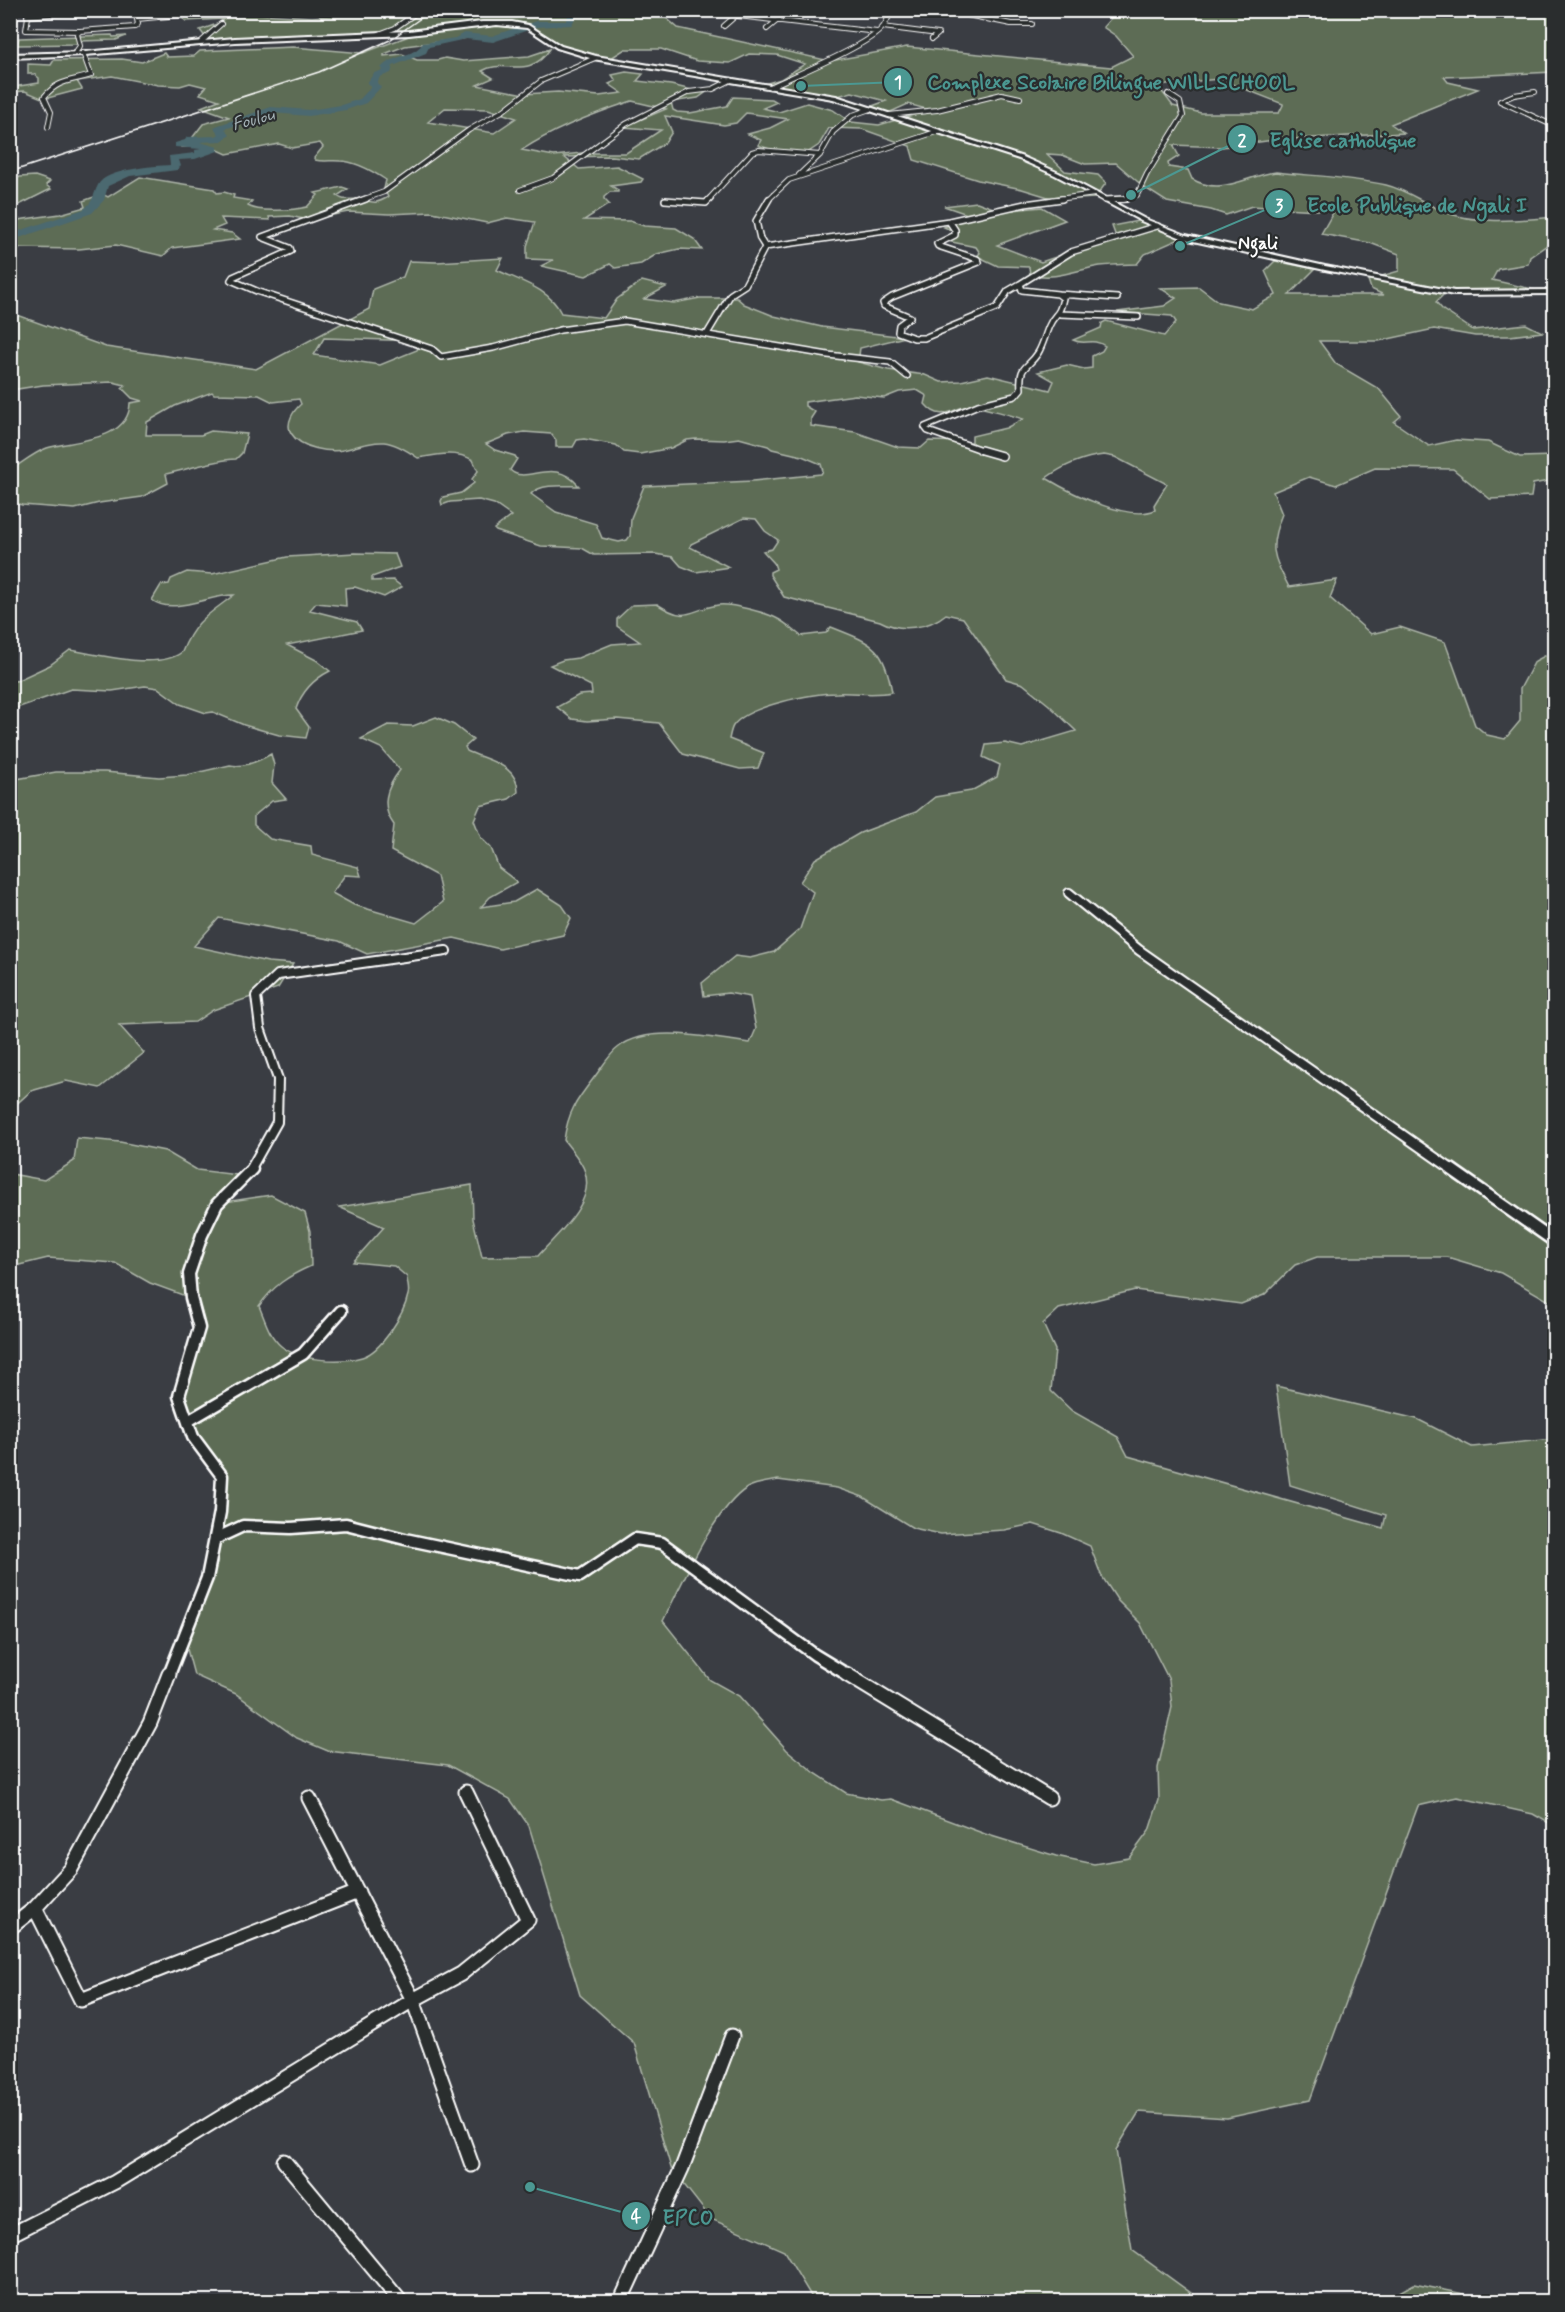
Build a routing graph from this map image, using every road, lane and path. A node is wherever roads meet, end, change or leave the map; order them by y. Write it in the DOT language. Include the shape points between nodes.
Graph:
graph roads {
  1 [pos="29,10"];
  2 [pos="98,10"];
  3 [pos="135,10"];
  4 [pos="231,10"];
  5 [pos="420,10"];
  6 [pos="741,10"];
  7 [pos="790,10"];
  8 [pos="892,10"];
  9 [pos="943,10"];
  10 [pos="27,16"];
  11 [pos="738,16"];
  12 [pos="137,19"];
  13 [pos="777,22"];
  14 [pos="221,24"];
  15 [pos="1032,24"];
  16 [pos="724,26"];
  17 [pos="883,27"];
  18 [pos="766,30"];
  19 [pos="80,31"];
  20 [pos="877,32"];
  21 [pos="379,34"];
  22 [pos="932,39"];
  23 [pos="201,42"];
  24 [pos="83,52"];
  25 [pos="75,53"];
  26 [pos="10,56"];
  27 [pos="595,58"];
  28 [pos="731,80"];
  29 [pos="770,87"];
  30 [pos="1535,93"];
  31 [pos="1168,94"];
  32 [pos="1020,98"];
  33 [pos="870,109"];
  34 [pos="889,115"];
  35 [pos="1554,126"];
  36 [pos="48,127"];
  37 [pos="936,132"];
  38 [pos="820,155"];
  39 [pos="797,177"];
  40 [pos="520,190"];
  41 [pos="1095,194"];
  42 [pos="665,200"];
  43 [pos="1105,200"];
  44 [pos="949,221"];
  45 [pos="1157,226"];
  46 [pos="765,247"];
  47 [pos="1020,284"];
  48 [pos="1058,294"];
  49 [pos="1553,294"];
  50 [pos="1117,298"];
  51 [pos="1060,314"];
  52 [pos="1138,318"];
  53 [pos="707,334"];
  54 [pos="907,376"];
  55 [pos="1002,456"];
  56 [pos="1070,893"];
  57 [pos="446,951"];
  58 [pos="1554,1241"];
  59 [pos="341,1311"];
  60 [pos="188,1421"];
  61 [pos="215,1539"];
  62 [pos="466,1792"];
  63 [pos="309,1797"];
  64 [pos="1049,1797"];
  65 [pos="358,1892"];
  66 [pos="35,1908"];
  67 [pos="10,1928"];
  68 [pos="413,2000"];
  69 [pos="732,2036"];
  70 [pos="284,2161"];
  71 [pos="472,2165"];
  72 [pos="10,2235"];
  73 [pos="401,2301"];
  74 [pos="620,2301"];
  1 -- 10 [label="street"];
  2 -- 10 [label="street"];
  3 -- 12 [label="street"];
  4 -- 12 [label="street"];
  5 -- 21 [label="street"];
  6 -- 11 [label="street"];
  7 -- 13 [label="street"];
  8 -- 17 [label="street"];
  9 -- 15 [label="street" via="1011,24"];
  10 -- 19 [label="street" via="26,30"];
  11 -- 13 [label="street"];
  11 -- 16 [label="street"];
  12 -- 19 [label="street" via="135,27"];
  13 -- 18 [label="street"];
  13 -- 20 [label="street"];
  14 -- 23 [label="street"];
  17 -- 20 [label="street"];
  17 -- 22 [label="street" via="938,33"];
  19 -- 25 [label="street" via="80,46"];
  20 -- 29 [label="street"];
  21 -- 23 [label="street"];
  21 -- 27 [label="street" via="512,23 528,26 559,46"];
  23 -- 24 [label="street"];
  24 -- 25 [label="street"];
  24 -- 36 [label="street" via="91,75 53,84 44,97 51,112"];
  25 -- 26 [label="street"];
  27 -- 28 [label="street"];
  27 -- 53 [label="street" via="541,81 384,192 262,237 291,251 231,280 432,349 441,357 560,330 626,321"];
  28 -- 29 [label="street"];
  28 -- 40 [label="street" via="713,89 689,92 626,124 553,178"];
  29 -- 33 [label="street" via="834,97"];
  30 -- 35 [label="street" via="1500,100"];
  31 -- 43 [label="street" via="1180,102 1183,116 1174,134 1149,167 1137,195"];
  32 -- 34 [label="street" via="1002,94 936,110"];
  33 -- 34 [label="street"];
  33 -- 38 [label="street" via="853,115 833,132"];
  34 -- 37 [label="street"];
  37 -- 39 [label="street"];
  37 -- 41 [label="street" via="1022,158"];
  38 -- 39 [label="street"];
  38 -- 42 [label="street" via="752,152 706,203"];
  39 -- 46 [label="street" via="766,201 756,221"];
  41 -- 43 [label="street"];
  41 -- 44 [label="street"];
  43 -- 45 [label="street"];
  44 -- 46 [label="street"];
  44 -- 47 [label="street" via="955,235 937,243 938,246 979,262 884,303 910,316 899,325 898,332 924,338 997,308 1008,291"];
  45 -- 47 [label="street" via="1071,252"];
  45 -- 49 [label="street" via="1184,237 1425,289"];
  46 -- 53 [label="street" via="745,285 731,294"];
  47 -- 48 [label="street" via="1022,290"];
  48 -- 50 [label="street"];
  48 -- 51 [label="street" via="1063,298"];
  51 -- 52 [label="street"];
  51 -- 55 [label="street" via="1050,323 1038,354 1028,361 1020,375 1021,389 1015,396 978,405 925,427 968,447"];
  53 -- 54 [label="street" via="890,362"];
  56 -- 58 [label="street" via="1139,950"];
  57 -- 60 [label="street" via="278,975 256,996 261,1028 278,1078 278,1122 254,1166 217,1204 189,1274 199,1328 179,1396"];
  59 -- 60 [label="street" via="303,1354"];
  60 -- 61 [label="street" via="193,1437 222,1476"];
  61 -- 64 [label="street" via="243,1527 346,1524 580,1576 635,1539 662,1543 815,1655"];
  61 -- 66 [label="street" via="207,1578 150,1723 71,1869"];
  62 -- 68 [label="street" via="528,1920 461,1974"];
  63 -- 65 [label="street"];
  65 -- 66 [label="street" via="81,2000"];
  65 -- 68 [label="street"];
  66 -- 67 [label="street"];
  68 -- 71 [label="street"];
  68 -- 72 [label="street" via="115,2182"];
  69 -- 74 [label="street" via="682,2168"];
  70 -- 73 [label="street"];
}
